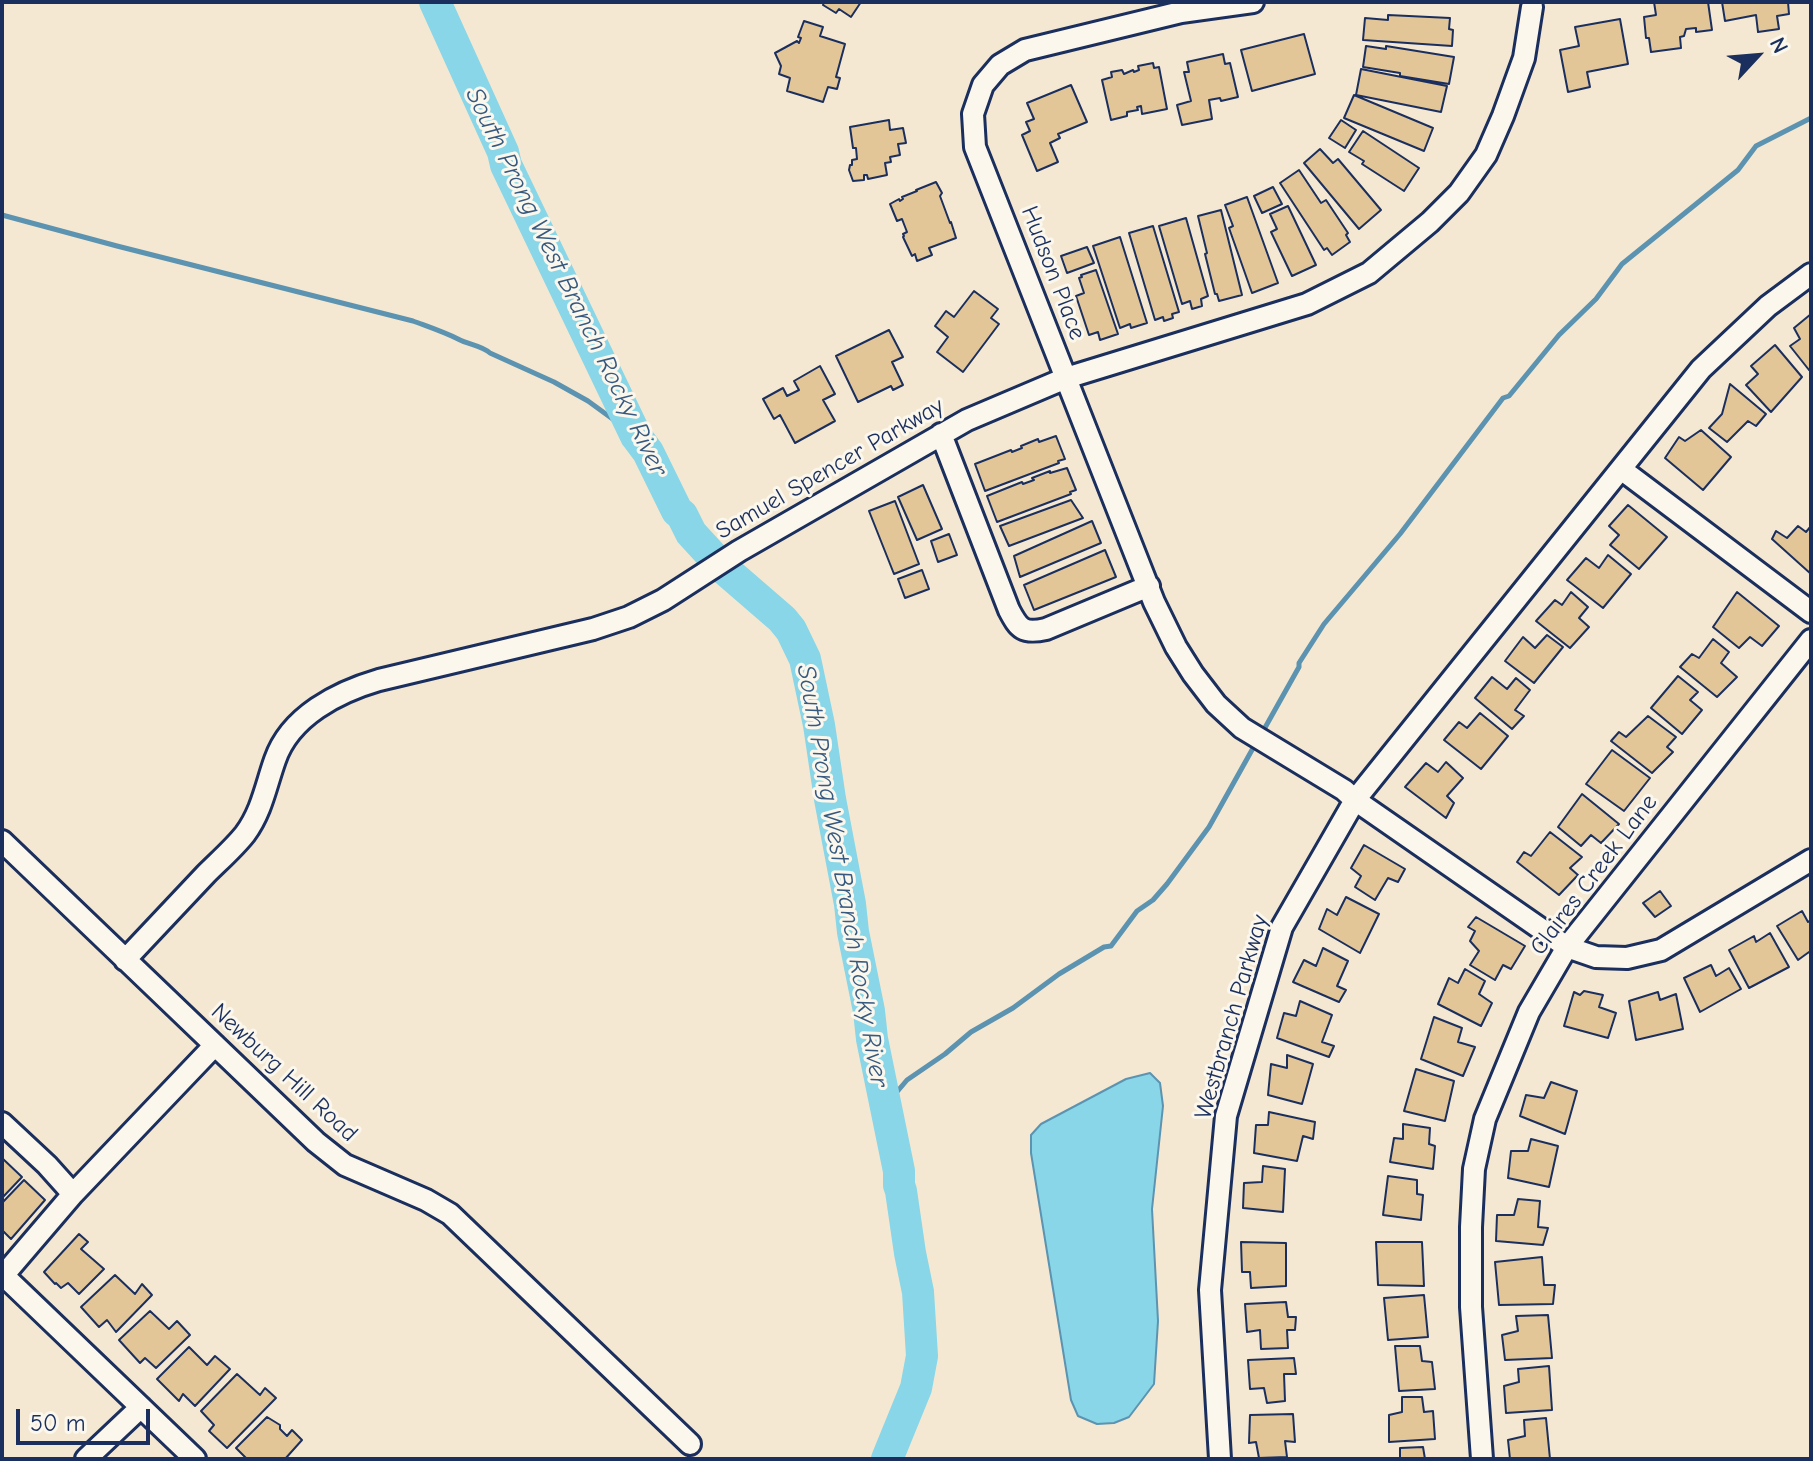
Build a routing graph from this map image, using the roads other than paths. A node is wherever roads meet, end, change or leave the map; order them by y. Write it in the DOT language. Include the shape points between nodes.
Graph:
graph roads {
  1 [pos="1253,2"];
  2 [pos="1533,4"];
  3 [pos="1811,274"];
  4 [pos="1066,378"];
  5 [pos="941,434"];
  6 [pos="1621,469"];
  7 [pos="1149,586"];
  8 [pos="1811,612"];
  9 [pos="1811,640"];
  10 [pos="1355,800"];
  11 [pos="2,841"];
  12 [pos="1811,860"];
  13 [pos="1567,947"];
  14 [pos="125,960"];
  15 [pos="215,1045"];
  16 [pos="2,1123"];
  17 [pos="73,1194"];
  18 [pos="2,1275"];
  19 [pos="141,1407"];
  20 [pos="690,1444"];
  21 [pos="86,1459"];
  22 [pos="195,1459"];
  23 [pos="1220,1459"];
  24 [pos="1482,1459"];
  1 -- 4 [label="street, Hudson Place" via="1181,12 1025,50 1000,65 983,85 973,114 975,147"];
  2 -- 4 [label="street, Samuel Spencer Parkway" via="1524,58 1486,155 1459,193 1369,273 1307,304"];
  3 -- 6 [label="street, Westbranch Parkway" via="1701,369"];
  4 -- 5 [label="street, Samuel Spencer Parkway"];
  4 -- 7 [label="street, Hudson Place"];
  5 -- 7 [label="street" via="1009,610 1025,631 1046,629"];
  5 -- 14 [label="street, Samuel Spencer Parkway" via="646,609 611,624 379,680 317,708 279,750 245,833"];
  6 -- 8 [label="street"];
  6 -- 10 [label="street, Westbranch Parkway"];
  7 -- 10 [label="street, Hudson Place" via="1176,647 1216,704 1242,728"];
  9 -- 13 [label="street, Claires Creek Lane"];
  10 -- 13 [label="street"];
  10 -- 23 [label="street, Westbranch Parkway" via="1282,927 1226,1116 1210,1290"];
  11 -- 14 [label="street, Newburg Hill Road"];
  12 -- 13 [label="street" via="1661,950 1627,958 1596,957"];
  13 -- 24 [label="street, Claires Creek Lane" via="1529,1012 1485,1119 1474,1169 1471,1307"];
  14 -- 15 [label="street, Newburg Hill Road"];
  15 -- 17 [label="street"];
  15 -- 20 [label="street, Newburg Hill Road" via="336,1159 450,1214"];
  16 -- 17 [label="street"];
  17 -- 18 [label="street"];
  18 -- 19 [label="street"];
  19 -- 21 [label="street"];
  19 -- 22 [label="street"];
}
